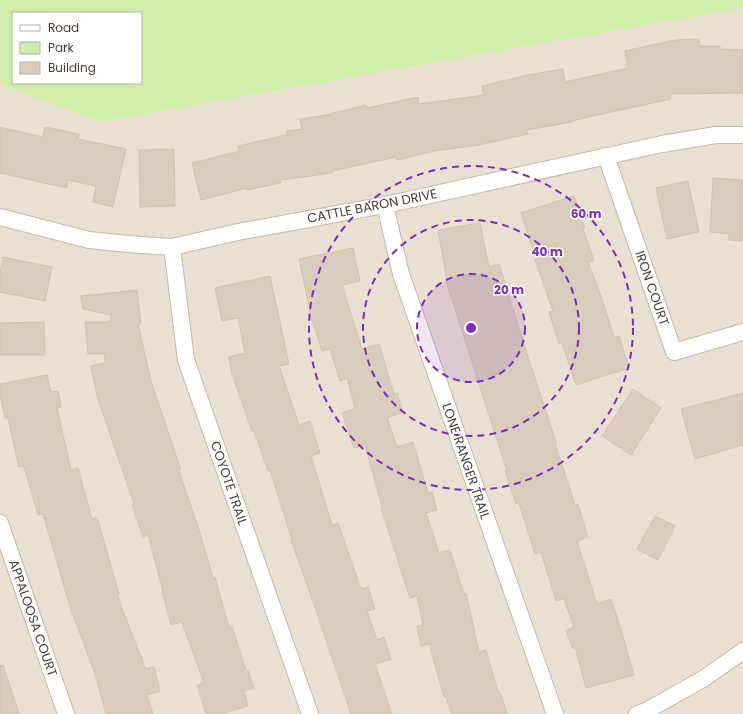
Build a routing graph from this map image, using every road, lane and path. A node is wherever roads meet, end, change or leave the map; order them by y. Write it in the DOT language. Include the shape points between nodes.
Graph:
graph roads {
  1 [pos="743,135"];
  2 [pos="606,156"];
  3 [pos="385,205"];
  4 [pos="0,217"];
  5 [pos="172,247"];
  6 [pos="743,332"];
  7 [pos="0,523"];
  8 [pos="743,651"];
  9 [pos="66,714"];
  10 [pos="310,714"];
  11 [pos="554,714"];
  12 [pos="637,714"];
  1 -- 2 [label="street, CATTLE BARON DRIVE" via="716,135"];
  2 -- 3 [label="street, CATTLE BARON DRIVE"];
  2 -- 6 [label="street, IRON COURT" via="674,352"];
  3 -- 5 [label="street, CATTLE BARON DRIVE"];
  3 -- 11 [label="street, LONE RANGER TRAIL" via="401,274"];
  4 -- 5 [label="street, CATTLE BARON DRIVE" via="89,240"];
  5 -- 10 [label="street, COYOTE TRAIL" via="186,360"];
  7 -- 9 [label="street, APPALOOSA COURT"];
  8 -- 12 [label="street" via="703,679"];
}
